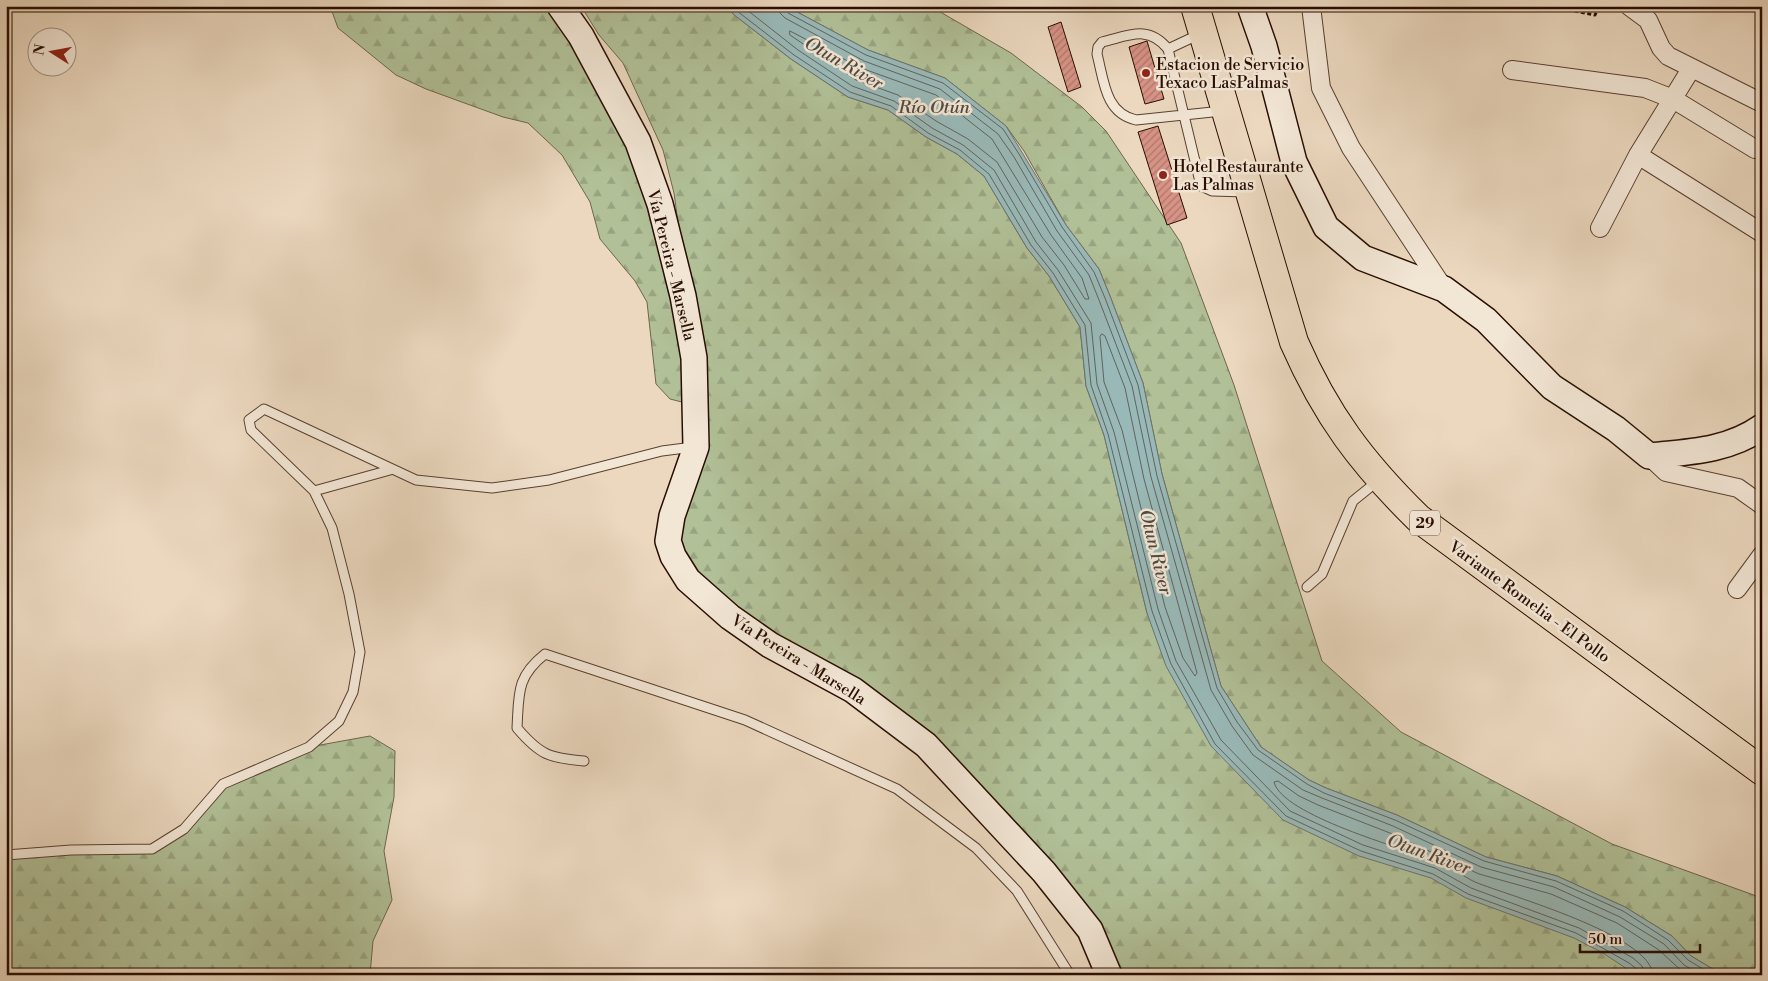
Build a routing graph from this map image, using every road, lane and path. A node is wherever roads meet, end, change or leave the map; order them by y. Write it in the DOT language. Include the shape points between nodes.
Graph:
graph roads {
  1 [pos="560,6"];
  2 [pos="1195,6"];
  3 [pos="1250,6"];
  4 [pos="1311,6"];
  5 [pos="1549,6"];
  6 [pos="1599,6"];
  7 [pos="1629,6"];
  8 [pos="1202,33"];
  9 [pos="1168,49"];
  10 [pos="1691,69"];
  11 [pos="1512,70"];
  12 [pos="1673,99"];
  13 [pos="1762,103"];
  14 [pos="1226,111"];
  15 [pos="1184,116"];
  16 [pos="1762,148"];
  17 [pos="1638,156"];
  18 [pos="1250,192"];
  19 [pos="1600,228"];
  20 [pos="1762,233"];
  21 [pos="1444,289"];
  22 [pos="1762,427"];
  23 [pos="696,447"];
  24 [pos="1649,456"];
  25 [pos="390,470"];
  26 [pos="1380,480"];
  27 [pos="314,491"];
  28 [pos="1762,505"];
  29 [pos="1762,555"];
  30 [pos="1307,587"];
  31 [pos="1737,589"];
  32 [pos="584,760"];
  33 [pos="1762,771"];
  34 [pos="6,855"];
  35 [pos="1070,975"];
  36 [pos="1110,975"];
  1 -- 23 [label="main road, Vía Pereira - Marsella" via="638,142 660,204 683,296 694,358"];
  2 -- 8 [label="highway, Variante Romelia - El Pollo / 29"];
  3 -- 21 [label="main road" via="1264,46 1294,162 1326,227 1363,258"];
  4 -- 21 [label="street" via="1321,88 1351,148"];
  5 -- 6 [label="path" via="1595,15"];
  7 -- 10 [label="street" via="1648,20 1668,56"];
  8 -- 9 [label="lane"];
  8 -- 14 [label="highway, Variante Romelia - El Pollo / 29"];
  9 -- 15 [label="lane"];
  9 -- 15 [label="lane" via="1160,39 1146,32 1102,42 1097,54 1109,98 1123,118 1150,120"];
  10 -- 12 [label="street"];
  10 -- 13 [label="street"];
  11 -- 12 [label="street" via="1645,88"];
  12 -- 16 [label="street" via="1755,149"];
  12 -- 17 [label="street"];
  14 -- 15 [label="lane"];
  14 -- 18 [label="highway, Variante Romelia - El Pollo / 29"];
  15 -- 18 [label="lane" via="1201,186 1212,191"];
  17 -- 19 [label="street"];
  17 -- 20 [label="street"];
  18 -- 26 [label="highway, Variante Romelia - El Pollo / 29" via="1294,342 1312,384 1356,452"];
  21 -- 24 [label="main road" via="1486,320 1552,387 1616,429"];
  22 -- 24 [label="main road" via="1731,444 1708,450"];
  23 -- 25 [label="lane" via="662,451 548,480 492,488 416,480"];
  23 -- 36 [label="main road, Vía Pereira - Marsella" via="672,516 668,541 688,580 730,617 770,645 853,690 926,745 1044,872 1090,930"];
  24 -- 28 [label="street" via="1666,472 1738,488"];
  25 -- 27 [label="lane"];
  25 -- 27 [label="lane" via="274,412 264,409 257,412 249,420 254,435"];
  26 -- 30 [label="lane" via="1353,501 1325,568"];
  26 -- 33 [label="highway, Variante Romelia - El Pollo / 29" via="1418,518"];
  27 -- 34 [label="lane" via="337,545 360,652 353,692 339,721 309,747 223,784 184,829 152,849"];
  29 -- 31 [label="street"];
  32 -- 35 [label="lane" via="559,759 533,748 517,728 519,691 530,666 545,654 745,720 897,789 976,848 1017,891"];
}
